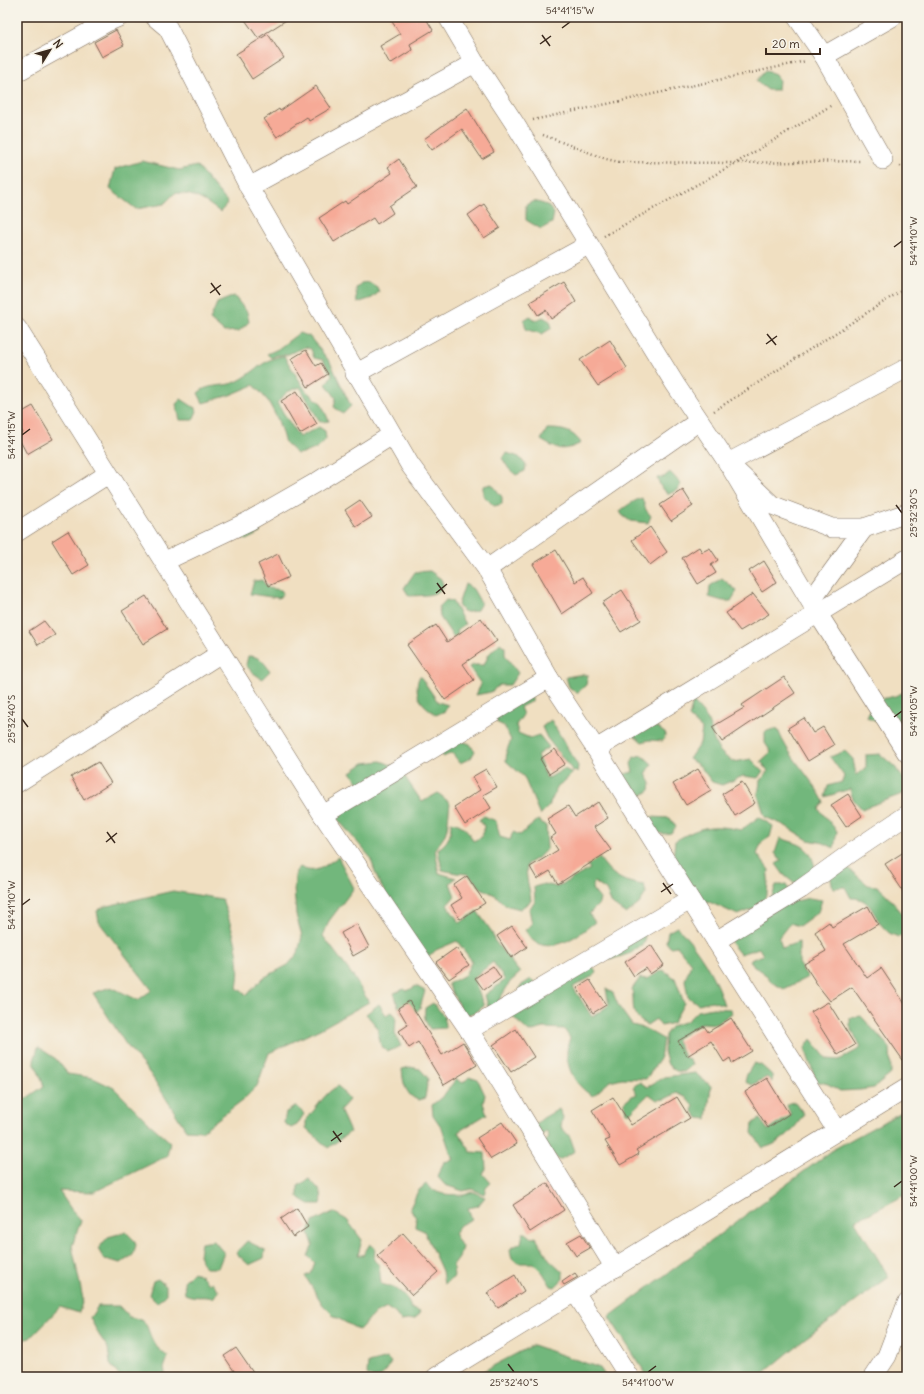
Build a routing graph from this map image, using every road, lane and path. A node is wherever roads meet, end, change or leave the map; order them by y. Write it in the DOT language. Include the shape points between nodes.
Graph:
graph roads {
  1 [pos="118,17"];
  2 [pos="155,17"];
  3 [pos="448,17"];
  4 [pos="797,17"];
  5 [pos="892,17"];
  6 [pos="824,56"];
  7 [pos="475,63"];
  8 [pos="17,72"];
  9 [pos="846,96"];
  10 [pos="515,124"];
  11 [pos="883,160"];
  12 [pos="736,163"];
  13 [pos="907,168"];
  14 [pos="249,187"];
  15 [pos="588,245"];
  16 [pos="907,287"];
  17 [pos="17,328"];
  18 [pos="907,368"];
  19 [pos="356,374"];
  20 [pos="699,421"];
  21 [pos="392,435"];
  22 [pos="728,463"];
  23 [pos="108,474"];
  24 [pos="907,513"];
  25 [pos="864,528"];
  26 [pos="17,532"];
  27 [pos="907,559"];
  28 [pos="165,561"];
  29 [pos="487,569"];
  30 [pos="814,607"];
  31 [pos="221,653"];
  32 [pos="549,678"];
  33 [pos="596,749"];
  34 [pos="907,754"];
  35 [pos="17,782"];
  36 [pos="323,815"];
  37 [pos="907,815"];
  38 [pos="690,900"];
  39 [pos="716,942"];
  40 [pos="469,1030"];
  41 [pos="907,1088"];
  42 [pos="837,1131"];
  43 [pos="615,1268"];
  44 [pos="575,1292"];
  45 [pos="907,1303"];
  46 [pos="436,1377"];
  47 [pos="629,1377"];
  48 [pos="873,1377"];
  1 -- 8 [label="street"];
  2 -- 14 [label="street" via="168,28"];
  3 -- 7 [label="street"];
  4 -- 6 [label="street"];
  5 -- 6 [label="street"];
  6 -- 9 [label="street"];
  6 -- 10 [label="path"];
  7 -- 10 [label="street"];
  7 -- 14 [label="street"];
  9 -- 11 [label="street"];
  9 -- 12 [label="path"];
  10 -- 12 [label="path" via="619,162"];
  10 -- 15 [label="street"];
  11 -- 12 [label="path"];
  11 -- 13 [label="path"];
  12 -- 15 [label="path"];
  14 -- 19 [label="street"];
  15 -- 19 [label="street"];
  15 -- 20 [label="street"];
  16 -- 20 [label="path"];
  17 -- 23 [label="street"];
  18 -- 22 [label="street"];
  19 -- 21 [label="street"];
  20 -- 22 [label="street"];
  20 -- 29 [label="street"];
  21 -- 28 [label="street" via="249,521"];
  21 -- 29 [label="street" via="410,465"];
  22 -- 25 [label="street" via="772,505 832,528"];
  22 -- 30 [label="street"];
  23 -- 26 [label="street"];
  23 -- 28 [label="street"];
  24 -- 25 [label="street"];
  25 -- 30 [label="street"];
  27 -- 30 [label="street"];
  28 -- 31 [label="street"];
  29 -- 32 [label="street"];
  30 -- 33 [label="street"];
  30 -- 34 [label="street"];
  31 -- 35 [label="street"];
  31 -- 36 [label="street"];
  32 -- 33 [label="street"];
  32 -- 36 [label="street"];
  33 -- 38 [label="street"];
  36 -- 40 [label="street"];
  37 -- 39 [label="street" via="801,889"];
  38 -- 39 [label="street"];
  38 -- 40 [label="street"];
  39 -- 42 [label="street"];
  40 -- 43 [label="street"];
  41 -- 42 [label="street"];
  42 -- 43 [label="street"];
  43 -- 44 [label="street"];
  44 -- 46 [label="street"];
  44 -- 47 [label="street"];
  45 -- 48 [label="street" via="888,1356"];
}
